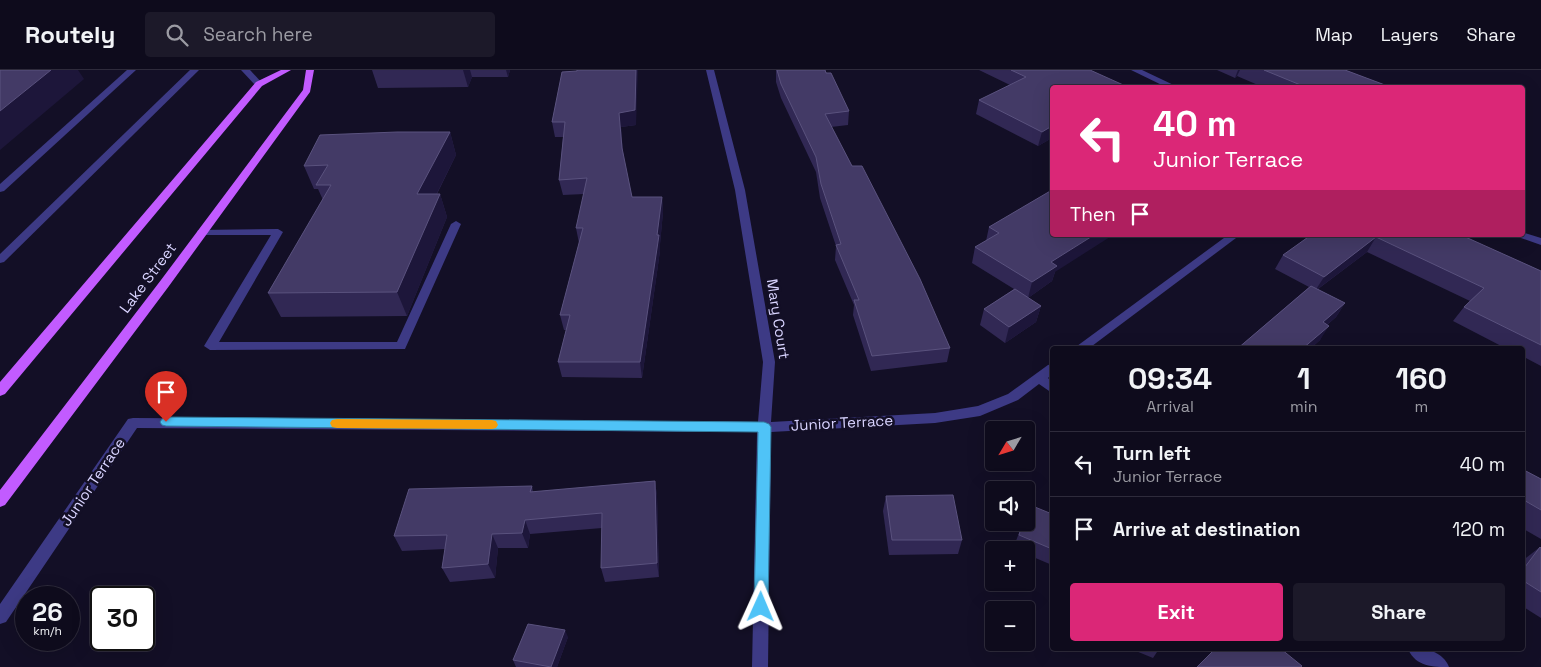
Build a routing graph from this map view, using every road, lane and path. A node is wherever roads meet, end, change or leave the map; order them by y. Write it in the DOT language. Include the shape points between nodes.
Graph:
graph roads {
  1 [pos="132,70"];
  2 [pos="195,70"];
  3 [pos="245,70"];
  4 [pos="287,70"];
  5 [pos="310,70"];
  6 [pos="710,70"];
  7 [pos="1135,70"];
  8 [pos="259,84"];
  9 [pos="1169,85"];
  10 [pos="0,189"];
  11 [pos="456,224"];
  12 [pos="202,232"];
  13 [pos="1525,236"];
  14 [pos="1232,237"];
  15 [pos="1541,242"];
  16 [pos="0,260"];
  17 [pos="1083,346"];
  18 [pos="1050,370"];
  19 [pos="1039,378"];
  20 [pos="1050,386"];
  21 [pos="0,391"];
  22 [pos="764,427"];
  23 [pos="0,501"];
  24 [pos="0,617"];
  25 [pos="1419,651"];
  26 [pos="760,667"];
  27 [pos="1441,667"];
  1 -- 10 [label="street"];
  2 -- 16 [label="street"];
  3 -- 8 [label="street"];
  4 -- 8 [label="main road"];
  5 -- 12 [label="main road, Lake Street" via="307,90"];
  6 -- 22 [label="street, Mary Court" via="740,190 770,362"];
  7 -- 9 [label="street"];
  8 -- 21 [label="main road"];
  11 -- 12 [label="street" via="401,346 210,346 278,232"];
  12 -- 23 [label="main road, Lake Street"];
  13 -- 15 [label="street"];
  14 -- 17 [label="street"];
  18 -- 19 [label="street, Junior Terrace"];
  19 -- 20 [label="street"];
  19 -- 22 [label="street, Junior Terrace" via="1013,397 980,411 935,418"];
  22 -- 24 [label="street, Junior Terrace" via="133,423"];
  22 -- 26 [label="street, Mary Court"];
  25 -- 27 [label="street"];
}
